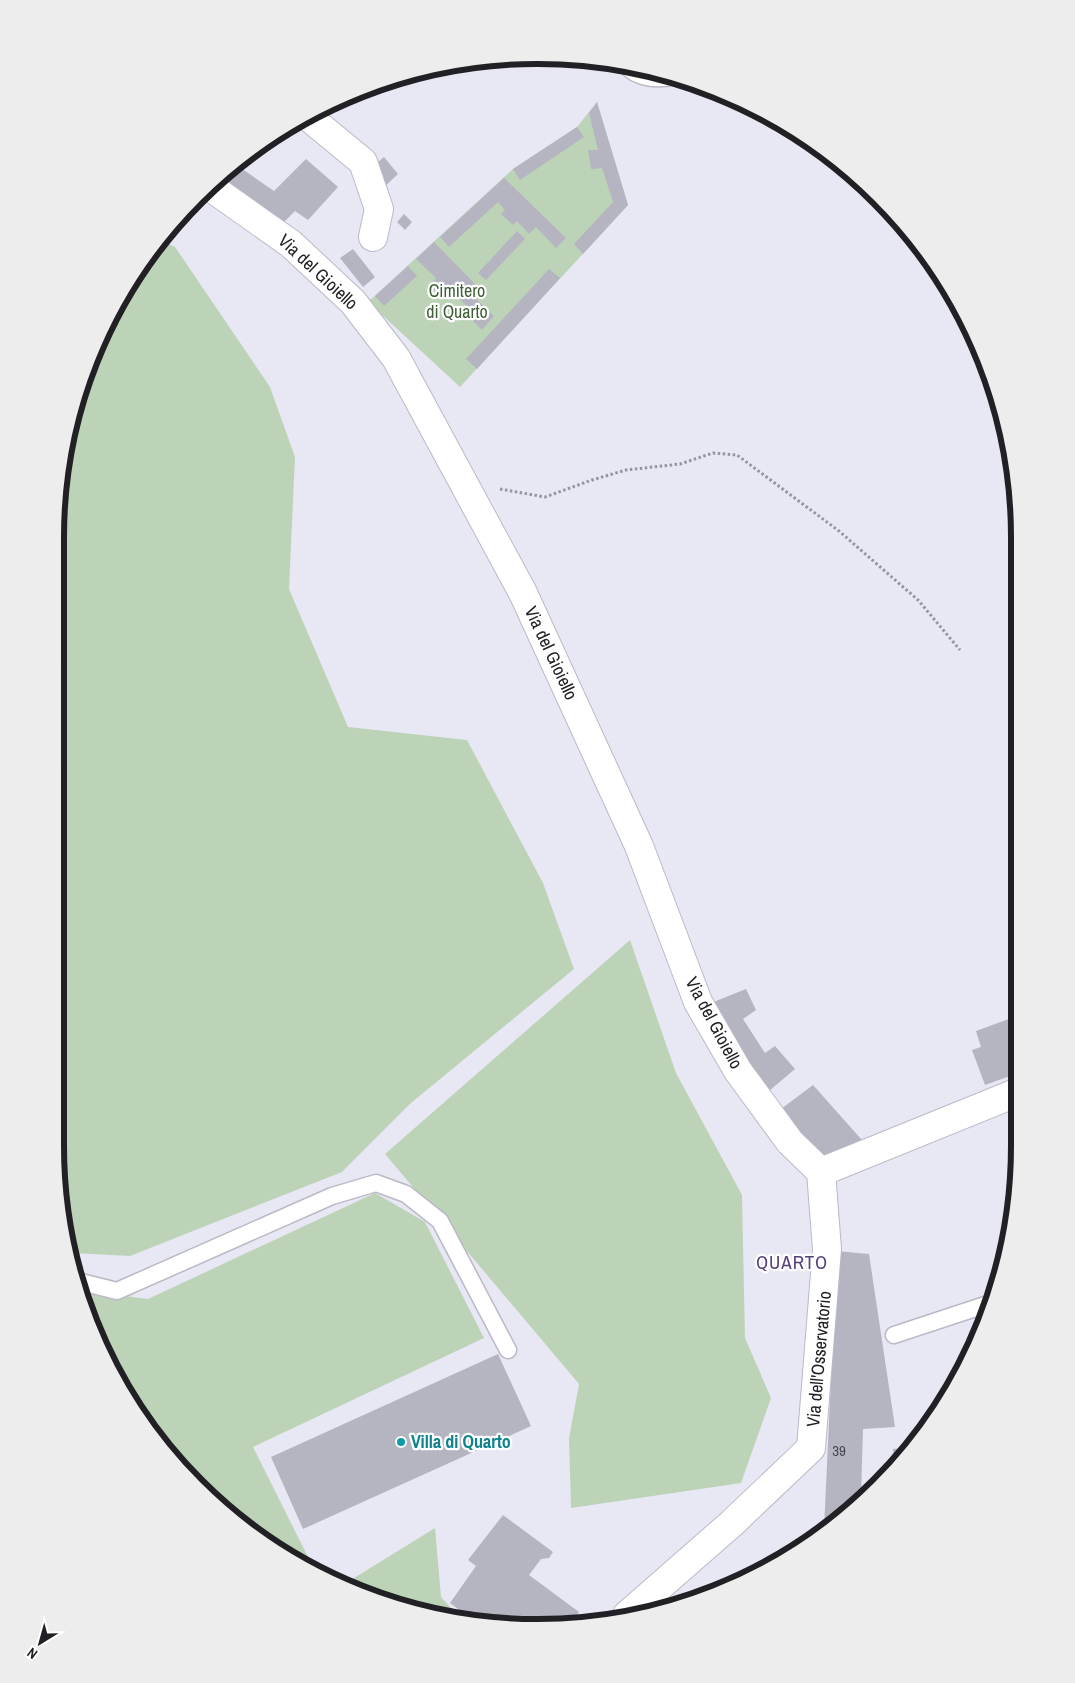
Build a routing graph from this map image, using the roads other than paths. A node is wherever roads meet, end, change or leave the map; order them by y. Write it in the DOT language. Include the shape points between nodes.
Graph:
graph roads {
  1 [pos="313,121"];
  2 [pos="215,191"];
  3 [pos="373,237"];
  4 [pos="1011,1096"];
  5 [pos="821,1172"];
  6 [pos="84,1283"];
  7 [pos="983,1306"];
  8 [pos="894,1335"];
  9 [pos="508,1350"];
  10 [pos="634,1609"];
  1 -- 3 [label="street" via="363,162 379,209"];
  2 -- 5 [label="street, Via del Gioiello" via="291,244 353,302 396,358 523,593 639,846 698,1002 738,1071 790,1142"];
  4 -- 5 [label="street"];
  5 -- 10 [label="street, Via dell'Osservatorio" via="828,1249 812,1448"];
  6 -- 9 [label="lane" via="118,1291 332,1196 376,1184 406,1194 440,1221"];
  7 -- 8 [label="lane"];
}
